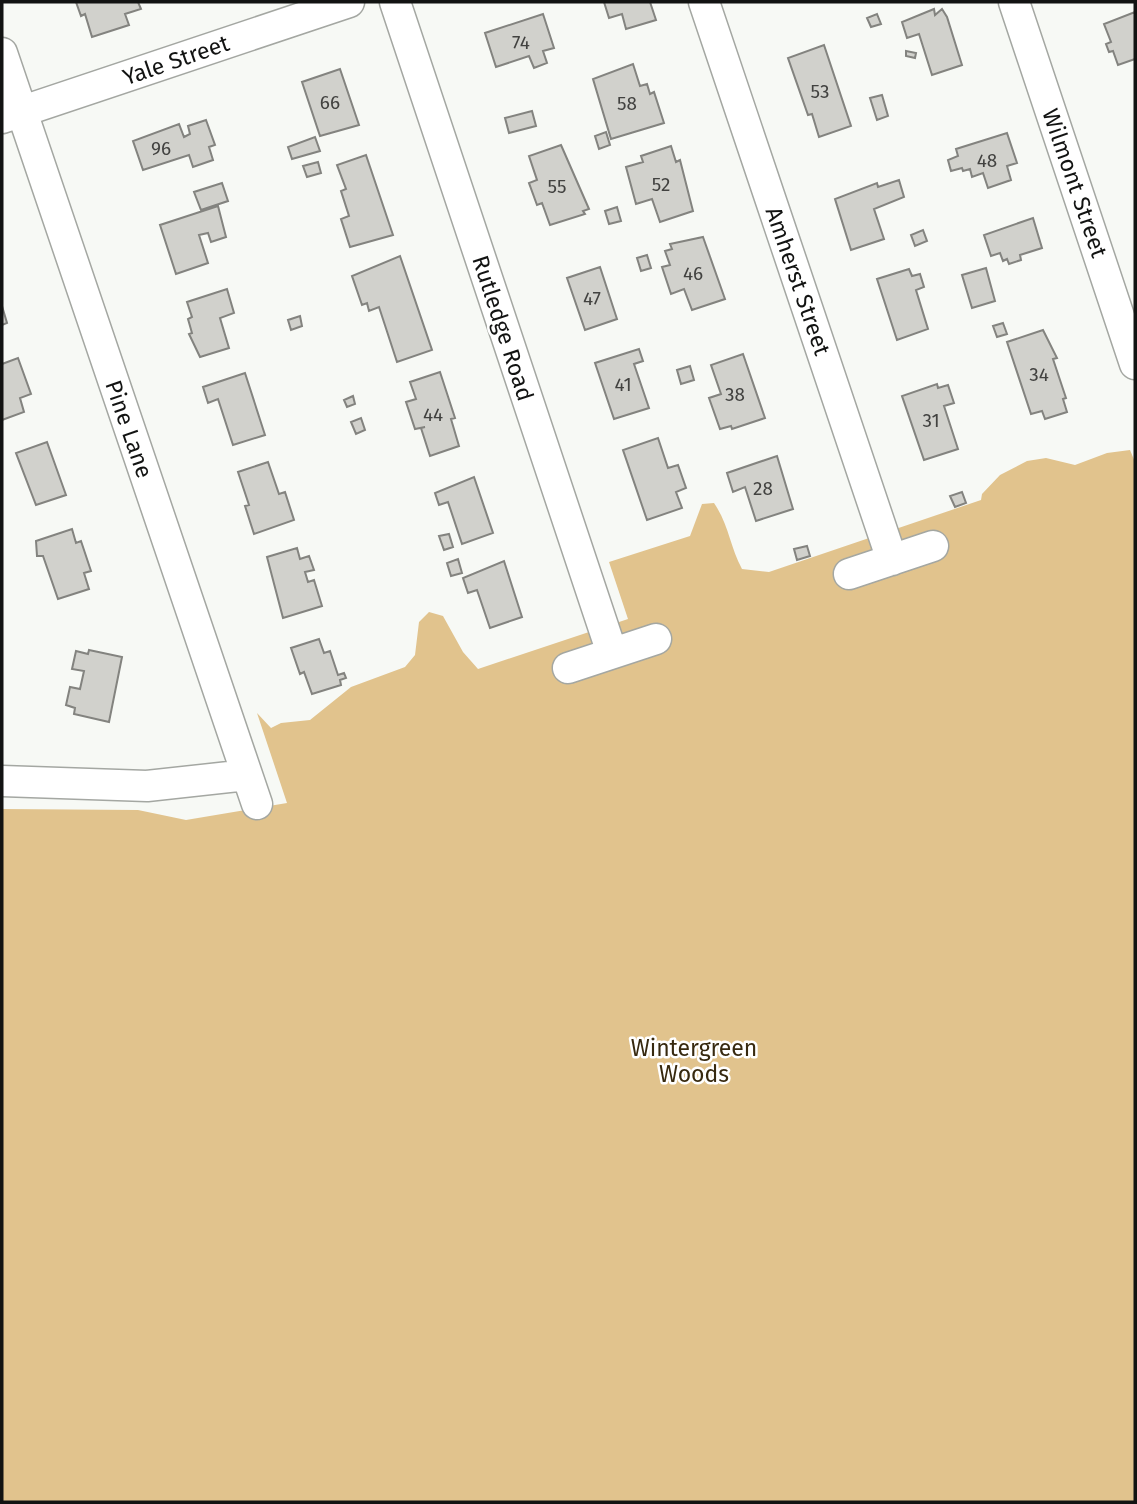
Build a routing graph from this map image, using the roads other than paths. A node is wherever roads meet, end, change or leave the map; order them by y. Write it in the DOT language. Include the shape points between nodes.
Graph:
graph roads {
  1 [pos="349,2"];
  2 [pos="395,2"];
  3 [pos="704,2"];
  4 [pos="1014,2"];
  5 [pos="2,52"];
  6 [pos="12,115"];
  7 [pos="1135,364"];
  8 [pos="933,546"];
  9 [pos="891,560"];
  10 [pos="849,574"];
  11 [pos="656,639"];
  12 [pos="612,653"];
  13 [pos="568,668"];
  14 [pos="247,775"];
  15 [pos="2,780"];
  16 [pos="257,804"];
  1 -- 6 [label="street, Yale Street"];
  2 -- 12 [label="street, Rutledge Road"];
  3 -- 9 [label="street, Amherst Street"];
  4 -- 7 [label="street, Wilmont Street"];
  5 -- 6 [label="street, Pine Lane"];
  6 -- 14 [label="street, Pine Lane"];
  8 -- 9 [label="street"];
  9 -- 10 [label="street"];
  11 -- 12 [label="street"];
  12 -- 13 [label="street"];
  14 -- 15 [label="street" via="147,786"];
  14 -- 16 [label="street, Pine Lane"];
}
